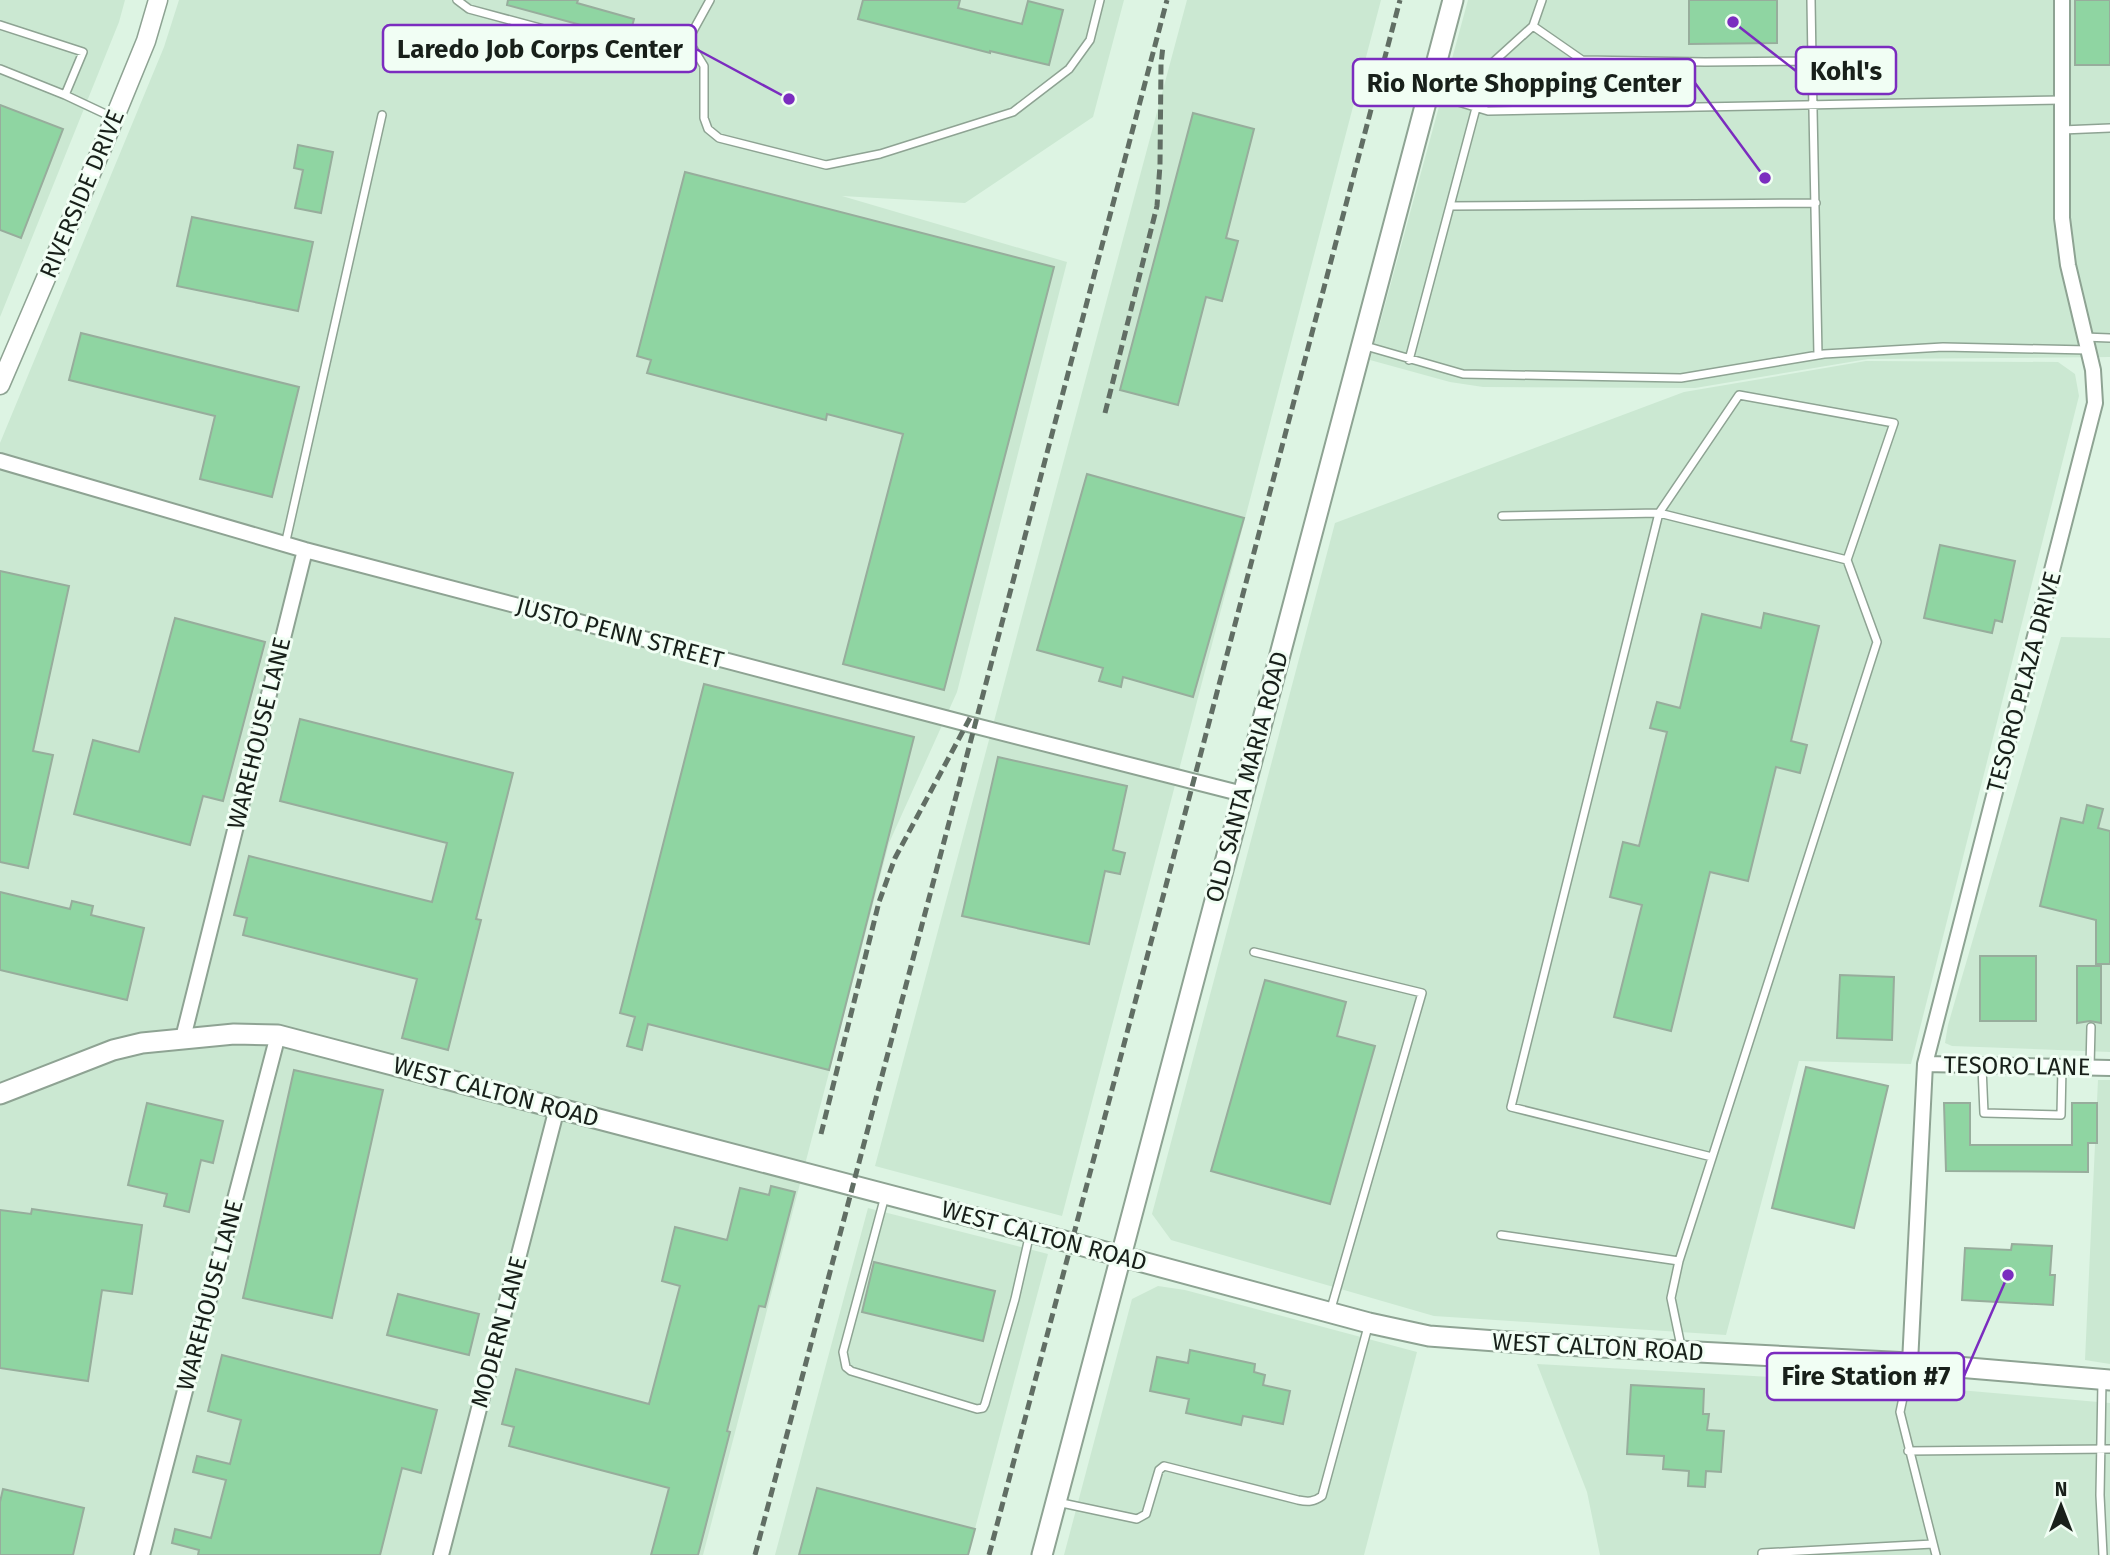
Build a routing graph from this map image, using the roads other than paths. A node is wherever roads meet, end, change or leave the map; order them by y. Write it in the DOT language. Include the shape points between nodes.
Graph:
graph roads {
  1 [pos="158,0"];
  2 [pos="457,0"];
  3 [pos="710,0"];
  4 [pos="1100,0"];
  5 [pos="1453,0"];
  6 [pos="1542,0"];
  7 [pos="1811,0"];
  8 [pos="2062,0"];
  9 [pos="0,25"];
  10 [pos="1533,26"];
  11 [pos="688,40"];
  12 [pos="1812,61"];
  13 [pos="0,69"];
  14 [pos="1429,93"];
  15 [pos="65,95"];
  16 [pos="2062,100"];
  17 [pos="1814,104"];
  18 [pos="1476,108"];
  19 [pos="382,116"];
  20 [pos="114,118"];
  21 [pos="2110,128"];
  22 [pos="2062,130"];
  23 [pos="1815,203"];
  24 [pos="1450,206"];
  25 [pos="2110,338"];
  26 [pos="2086,344"];
  27 [pos="1362,345"];
  28 [pos="1818,355"];
  29 [pos="1409,360"];
  30 [pos="0,385"];
  31 [pos="0,461"];
  32 [pos="1659,513"];
  33 [pos="1502,516"];
  34 [pos="285,545"];
  35 [pos="305,550"];
  36 [pos="1847,560"];
  37 [pos="1242,794"];
  38 [pos="1254,952"];
  39 [pos="2091,1027"];
  40 [pos="278,1035"];
  41 [pos="183,1038"];
  42 [pos="1925,1064"];
  43 [pos="1982,1066"];
  44 [pos="2062,1067"];
  45 [pos="2090,1068"];
  46 [pos="2110,1068"];
  47 [pos="0,1094"];
  48 [pos="557,1108"];
  49 [pos="1712,1157"];
  50 [pos="886,1195"];
  51 [pos="1030,1232"];
  52 [pos="1502,1235"];
  53 [pos="1121,1256"];
  54 [pos="1679,1261"];
  55 [pos="1329,1312"];
  56 [pos="1369,1324"];
  57 [pos="1682,1352"];
  58 [pos="1910,1363"];
  59 [pos="2106,1379"];
  60 [pos="2100,1449"];
  61 [pos="2110,1449"];
  62 [pos="1909,1451"];
  63 [pos="1056,1502"];
  64 [pos="1933,1544"];
  65 [pos="142,1555"];
  66 [pos="441,1555"];
  67 [pos="1042,1555"];
  68 [pos="1762,1555"];
  69 [pos="1936,1555"];
  70 [pos="2103,1555"];
  1 -- 20 [label="street, RIVERSIDE DRIVE"];
  2 -- 11 [label="lane" via="469,9 644,56 669,56"];
  3 -- 11 [label="lane"];
  4 -- 11 [label="lane" via="1090,40 1069,69 1013,113 880,154 826,165 719,138 708,129 704,66"];
  5 -- 14 [label="main road, OLD SANTA MARIA ROAD"];
  6 -- 10 [label="lane"];
  7 -- 12 [label="lane"];
  8 -- 16 [label="street, TESORO PLAZA DRIVE"];
  9 -- 15 [label="lane" via="83,52"];
  10 -- 12 [label="lane" via="1582,60"];
  10 -- 18 [label="lane" via="1490,65"];
  12 -- 17 [label="lane"];
  13 -- 15 [label="lane"];
  14 -- 18 [label="lane"];
  14 -- 27 [label="main road, OLD SANTA MARIA ROAD"];
  15 -- 20 [label="lane"];
  16 -- 17 [label="lane"];
  16 -- 22 [label="street, TESORO PLAZA DRIVE"];
  17 -- 18 [label="lane"];
  17 -- 23 [label="lane"];
  18 -- 24 [label="lane"];
  19 -- 34 [label="lane"];
  20 -- 30 [label="street, RIVERSIDE DRIVE"];
  21 -- 22 [label="lane"];
  22 -- 26 [label="street, TESORO PLAZA DRIVE" via="2062,218"];
  23 -- 24 [label="lane"];
  23 -- 28 [label="lane"];
  24 -- 29 [label="lane"];
  25 -- 26 [label="lane"];
  26 -- 28 [label="lane"];
  26 -- 42 [label="street, TESORO PLAZA DRIVE" via="2095,403 2089,430"];
  27 -- 29 [label="lane"];
  27 -- 37 [label="main road, OLD SANTA MARIA ROAD"];
  28 -- 29 [label="lane" via="1681,378 1463,374"];
  31 -- 34 [label="street, JUSTO PENN STREET"];
  32 -- 33 [label="lane"];
  32 -- 36 [label="lane"];
  32 -- 36 [label="lane" via="1739,395 1894,423"];
  32 -- 49 [label="lane" via="1511,1107"];
  34 -- 35 [label="street, JUSTO PENN STREET"];
  35 -- 37 [label="street, JUSTO PENN STREET"];
  35 -- 41 [label="street, WAREHOUSE LANE"];
  36 -- 49 [label="lane" via="1877,642"];
  37 -- 53 [label="main road, OLD SANTA MARIA ROAD"];
  38 -- 55 [label="lane" via="1422,993"];
  39 -- 45 [label="lane"];
  40 -- 41 [label="main road, WEST CALTON ROAD"];
  40 -- 48 [label="main road, WEST CALTON ROAD"];
  40 -- 65 [label="street, WAREHOUSE LANE"];
  41 -- 47 [label="main road, WEST CALTON ROAD" via="113,1050"];
  42 -- 43 [label="street, TESORO LANE"];
  42 -- 58 [label="street, TESORO PLAZA DRIVE"];
  43 -- 44 [label="street, TESORO LANE"];
  43 -- 44 [label="lane" via="1984,1113 2061,1115"];
  44 -- 45 [label="street, TESORO LANE"];
  45 -- 46 [label="street, TESORO LANE"];
  48 -- 50 [label="main road, WEST CALTON ROAD"];
  48 -- 66 [label="street, MODERN LANE"];
  49 -- 54 [label="lane"];
  50 -- 51 [label="main road, WEST CALTON ROAD"];
  50 -- 51 [label="lane" via="843,1352 846,1367 977,1409 985,1404"];
  51 -- 53 [label="main road, WEST CALTON ROAD"];
  52 -- 54 [label="lane"];
  53 -- 55 [label="main road, WEST CALTON ROAD"];
  53 -- 63 [label="main road, OLD SANTA MARIA ROAD"];
  54 -- 57 [label="lane" via="1671,1298"];
  55 -- 56 [label="main road, WEST CALTON ROAD"];
  56 -- 57 [label="main road, WEST CALTON ROAD" via="1429,1336"];
  56 -- 63 [label="lane" via="1318,1500 1298,1500 1164,1466 1158,1470 1146,1514 1137,1519"];
  57 -- 58 [label="main road, WEST CALTON ROAD"];
  58 -- 59 [label="main road, WEST CALTON ROAD"];
  58 -- 62 [label="lane" via="1900,1412"];
  59 -- 60 [label="lane"];
  60 -- 61 [label="lane"];
  60 -- 62 [label="lane"];
  60 -- 70 [label="lane"];
  62 -- 64 [label="lane"];
  63 -- 67 [label="main road, OLD SANTA MARIA ROAD"];
  64 -- 68 [label="lane"];
  64 -- 69 [label="lane"];
}
